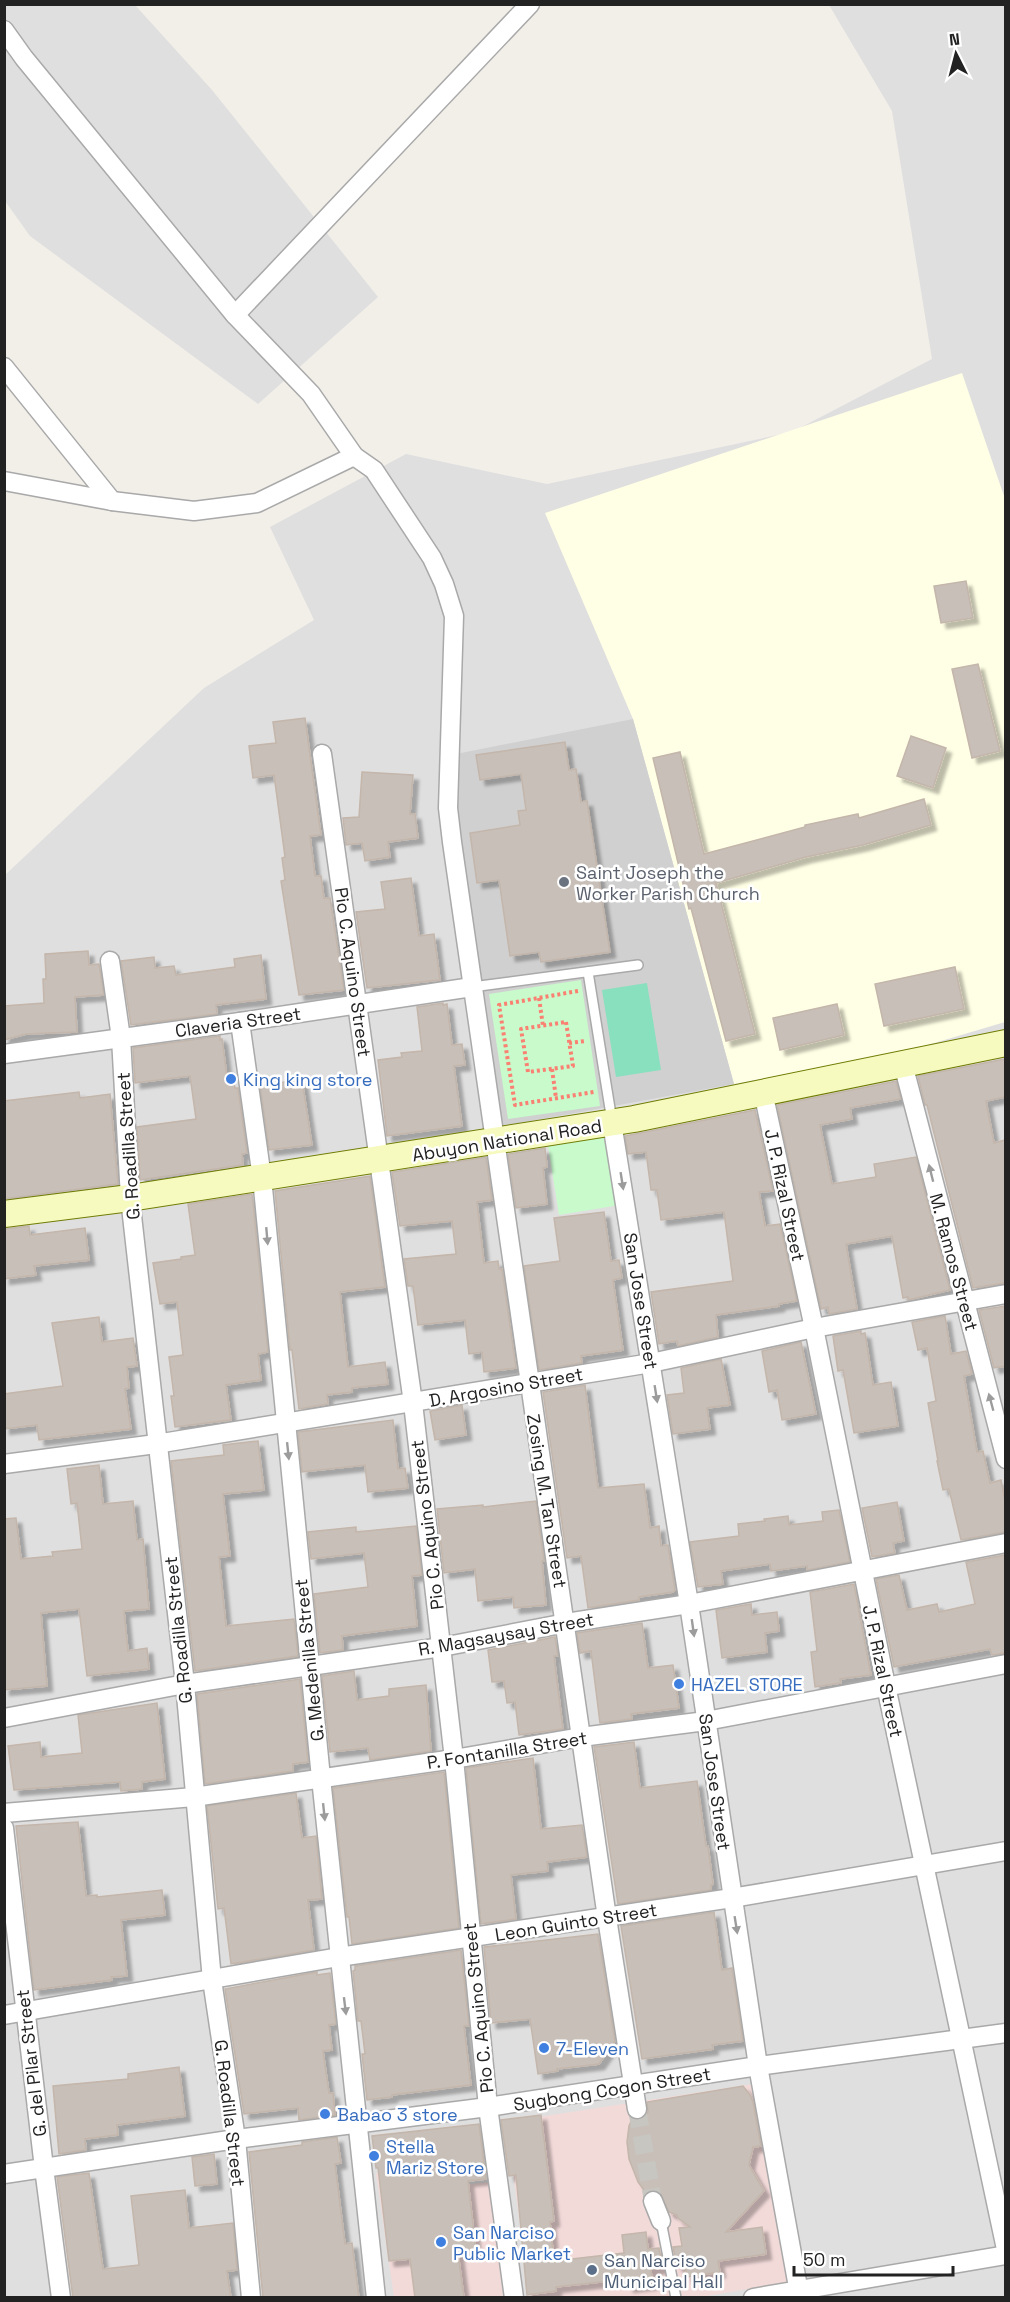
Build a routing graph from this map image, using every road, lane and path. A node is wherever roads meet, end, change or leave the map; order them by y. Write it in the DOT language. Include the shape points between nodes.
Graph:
graph roads {
  1 [pos="530,4"];
  2 [pos="4,30"];
  3 [pos="235,315"];
  4 [pos="4,367"];
  5 [pos="354,456"];
  6 [pos="4,481"];
  7 [pos="112,501"];
  8 [pos="322,754"];
  9 [pos="110,961"];
  10 [pos="638,965"];
  11 [pos="588,972"];
  12 [pos="536,979"];
  13 [pos="472,987"];
  14 [pos="591,989"];
  15 [pos="539,998"];
  16 [pos="358,1004"];
  17 [pos="240,1022"];
  18 [pos="543,1026"];
  19 [pos="121,1038"];
  20 [pos="1005,1043"];
  21 [pos="4,1054"];
  22 [pos="903,1065"];
  23 [pos="552,1069"];
  24 [pos="607,1090"];
  25 [pos="763,1092"];
  26 [pos="556,1098"];
  27 [pos="612,1123"];
  28 [pos="494,1142"];
  29 [pos="378,1160"];
  30 [pos="262,1178"];
  31 [pos="130,1198"];
  32 [pos="4,1214"];
  33 [pos="1005,1294"];
  34 [pos="963,1300"];
  35 [pos="814,1328"];
  36 [pos="651,1363"];
  37 [pos="530,1382"];
  38 [pos="413,1403"];
  39 [pos="285,1423"];
  40 [pos="156,1444"];
  41 [pos="1005,1459"];
  42 [pos="4,1464"];
  43 [pos="1005,1543"];
  44 [pos="863,1570"];
  45 [pos="689,1604"];
  46 [pos="566,1623"];
  47 [pos="442,1647"];
  48 [pos="1005,1664"];
  49 [pos="310,1666"];
  50 [pos="185,1684"];
  51 [pos="886,1686"];
  52 [pos="4,1718"];
  53 [pos="706,1721"];
  54 [pos="581,1737"];
  55 [pos="454,1759"];
  56 [pos="321,1778"];
  57 [pos="194,1797"];
  58 [pos="4,1813"];
  59 [pos="4,1828"];
  60 [pos="1005,1851"];
  61 [pos="925,1866"];
  62 [pos="732,1898"];
  63 [pos="607,1918"];
  64 [pos="471,1938"];
  65 [pos="339,1957"];
  66 [pos="212,1980"];
  67 [pos="25,2012"];
  68 [pos="4,2015"];
  69 [pos="1005,2032"];
  70 [pos="960,2040"];
  71 [pos="758,2066"];
  72 [pos="633,2086"];
  73 [pos="488,2108"];
  74 [pos="637,2109"];
  75 [pos="359,2124"];
  76 [pos="236,2139"];
  77 [pos="44,2168"];
  78 [pos="4,2174"];
  79 [pos="653,2201"];
  80 [pos="661,2221"];
  81 [pos="1005,2249"];
  82 [pos="1005,2255"];
  83 [pos="799,2293"];
  84 [pos="61,2298"];
  85 [pos="251,2298"];
  86 [pos="376,2298"];
  87 [pos="514,2298"];
  88 [pos="676,2298"];
  89 [pos="753,2298"];
  1 -- 3 [label="street"];
  2 -- 3 [label="street, Zosing M. Tan Street"];
  3 -- 5 [label="street, Zosing M. Tan Street" via="311,394"];
  4 -- 7 [label="street"];
  5 -- 7 [label="street" via="257,503 194,511"];
  5 -- 13 [label="street, Zosing M. Tan Street" via="374,470 432,558 454,616 448,808"];
  6 -- 7 [label="street"];
  8 -- 16 [label="street, Pio C. Aquino Street"];
  9 -- 19 [label="street, G. Roadilla Street"];
  10 -- 11 [label="lane"];
  11 -- 12 [label="lane"];
  11 -- 14 [label="lane"];
  12 -- 13 [label="lane"];
  12 -- 15 [label="path"];
  13 -- 16 [label="street, Claveria Street"];
  13 -- 28 [label="street, Zosing M. Tan Street"];
  14 -- 15 [label="path"];
  14 -- 24 [label="lane"];
  15 -- 18 [label="path"];
  15 -- 26 [label="path" via="499,1005 515,1105"];
  16 -- 17 [label="street, Claveria Street"];
  16 -- 29 [label="street, Pio C. Aquino Street"];
  17 -- 19 [label="street, Claveria Street"];
  17 -- 30 [label="street, G. Medenilla Street"];
  18 -- 23 [label="path" via="566,1022 573,1066"];
  18 -- 23 [label="path" via="521,1029 528,1072"];
  19 -- 21 [label="street, Claveria Street"];
  19 -- 31 [label="street, G. Roadilla Street"];
  20 -- 22 [label="street, Abuyon National Road"];
  22 -- 25 [label="street, Abuyon National Road"];
  34 -- 22 [label="street, M. Ramos Street, one-way"];
  23 -- 26 [label="path"];
  24 -- 26 [label="path"];
  24 -- 27 [label="lane"];
  25 -- 27 [label="street, Abuyon National Road"];
  25 -- 35 [label="street, J. P. Rizal Street"];
  27 -- 28 [label="street, Abuyon National Road"];
  27 -- 36 [label="street, San Jose Street, one-way"];
  28 -- 29 [label="street, Abuyon National Road"];
  28 -- 37 [label="street, Zosing M. Tan Street"];
  29 -- 30 [label="street, Abuyon National Road"];
  29 -- 38 [label="street, Pio C. Aquino Street"];
  30 -- 31 [label="street, Abuyon National Road"];
  30 -- 39 [label="street, G. Medenilla Street, one-way"];
  31 -- 32 [label="street, Abuyon National Road"];
  31 -- 40 [label="street, G. Roadilla Street"];
  33 -- 34 [label="street, D. Argosino Street"];
  34 -- 35 [label="street, D. Argosino Street"];
  41 -- 34 [label="street, M. Ramos Street, one-way"];
  35 -- 36 [label="street, D. Argosino Street"];
  35 -- 44 [label="street, J. P. Rizal Street"];
  36 -- 37 [label="street, D. Argosino Street"];
  36 -- 45 [label="street, San Jose Street, one-way"];
  37 -- 38 [label="street, D. Argosino Street"];
  37 -- 46 [label="street, Zosing M. Tan Street"];
  38 -- 39 [label="street, D. Argosino Street"];
  38 -- 47 [label="street, Pio C. Aquino Street"];
  39 -- 40 [label="street, D. Argosino Street"];
  39 -- 49 [label="street, G. Medenilla Street, one-way"];
  40 -- 42 [label="street, D. Argosino Street"];
  40 -- 50 [label="street, G. Roadilla Street"];
  43 -- 44 [label="street, R. Magsaysay Street"];
  44 -- 45 [label="street, R. Magsaysay Street"];
  44 -- 51 [label="street, J. P. Rizal Street"];
  45 -- 46 [label="street, R. Magsaysay Street"];
  45 -- 53 [label="street, San Jose Street, one-way"];
  46 -- 47 [label="street, R. Magsaysay Street"];
  46 -- 54 [label="street, Zosing M. Tan Street"];
  47 -- 49 [label="street, R. Magsaysay Street"];
  47 -- 55 [label="street, Pio C. Aquino Street"];
  48 -- 51 [label="street, P. Fontanilla Street"];
  49 -- 50 [label="street, R. Magsaysay Street"];
  49 -- 56 [label="street, G. Medenilla Street"];
  50 -- 52 [label="street, R. Magsaysay Street"];
  50 -- 57 [label="street, G. Roadilla Street"];
  51 -- 53 [label="street, P. Fontanilla Street"];
  51 -- 61 [label="street, J. P. Rizal Street"];
  53 -- 54 [label="street, P. Fontanilla Street"];
  53 -- 62 [label="street, San Jose Street"];
  54 -- 55 [label="street, P. Fontanilla Street"];
  54 -- 63 [label="street, Zosing M. Tan Street"];
  55 -- 56 [label="street, P. Fontanilla Street"];
  55 -- 64 [label="street, Pio C. Aquino Street"];
  56 -- 57 [label="street, P. Fontanilla Street"];
  56 -- 65 [label="street, G. Medenilla Street, one-way"];
  57 -- 58 [label="street, P. Fontanilla Street"];
  57 -- 66 [label="street, G. Roadilla Street"];
  59 -- 67 [label="street, G. del Pilar Street"];
  60 -- 61 [label="street, Leon Guinto Street"];
  61 -- 62 [label="street, Leon Guinto Street"];
  61 -- 70 [label="street, J. P. Rizal Street"];
  62 -- 63 [label="street, Leon Guinto Street"];
  62 -- 71 [label="street, San Jose Street, one-way"];
  63 -- 64 [label="street, Leon Guinto Street"];
  63 -- 72 [label="street, Zosing M. Tan Street"];
  64 -- 65 [label="street, Leon Guinto Street"];
  64 -- 73 [label="street, Pio C. Aquino Street"];
  65 -- 66 [label="street, Leon Guinto Street"];
  65 -- 75 [label="street, G. Medenilla Street, one-way"];
  66 -- 67 [label="street, Leon Guinto Street"];
  66 -- 76 [label="street, G. Roadilla Street"];
  67 -- 68 [label="street, Leon Guinto Street"];
  67 -- 77 [label="street, G. del Pilar Street"];
  69 -- 70 [label="street, Sugbong Cogon Street"];
  70 -- 71 [label="street, Sugbong Cogon Street"];
  70 -- 81 [label="street, J. P. Rizal Street"];
  71 -- 72 [label="street, Sugbong Cogon Street"];
  71 -- 83 [label="street, San Jose Street"];
  72 -- 73 [label="street, Sugbong Cogon Street"];
  72 -- 74 [label="street, Zosing M. Tan Street"];
  73 -- 75 [label="street, Sugbong Cogon Street"];
  73 -- 87 [label="street, Pio C. Aquino Street"];
  75 -- 76 [label="street, Sugbong Cogon Street"];
  75 -- 86 [label="street, G. Medenilla Street"];
  76 -- 77 [label="street, Sugbong Cogon Street"];
  76 -- 85 [label="street, G. Roadilla Street"];
  77 -- 78 [label="street, Sugbong Cogon Street"];
  77 -- 84 [label="street, G. del Pilar Street"];
  79 -- 80 [label="street"];
  80 -- 88 [label="lane"];
  82 -- 83 [label="street"];
  83 -- 89 [label="street"];
}
